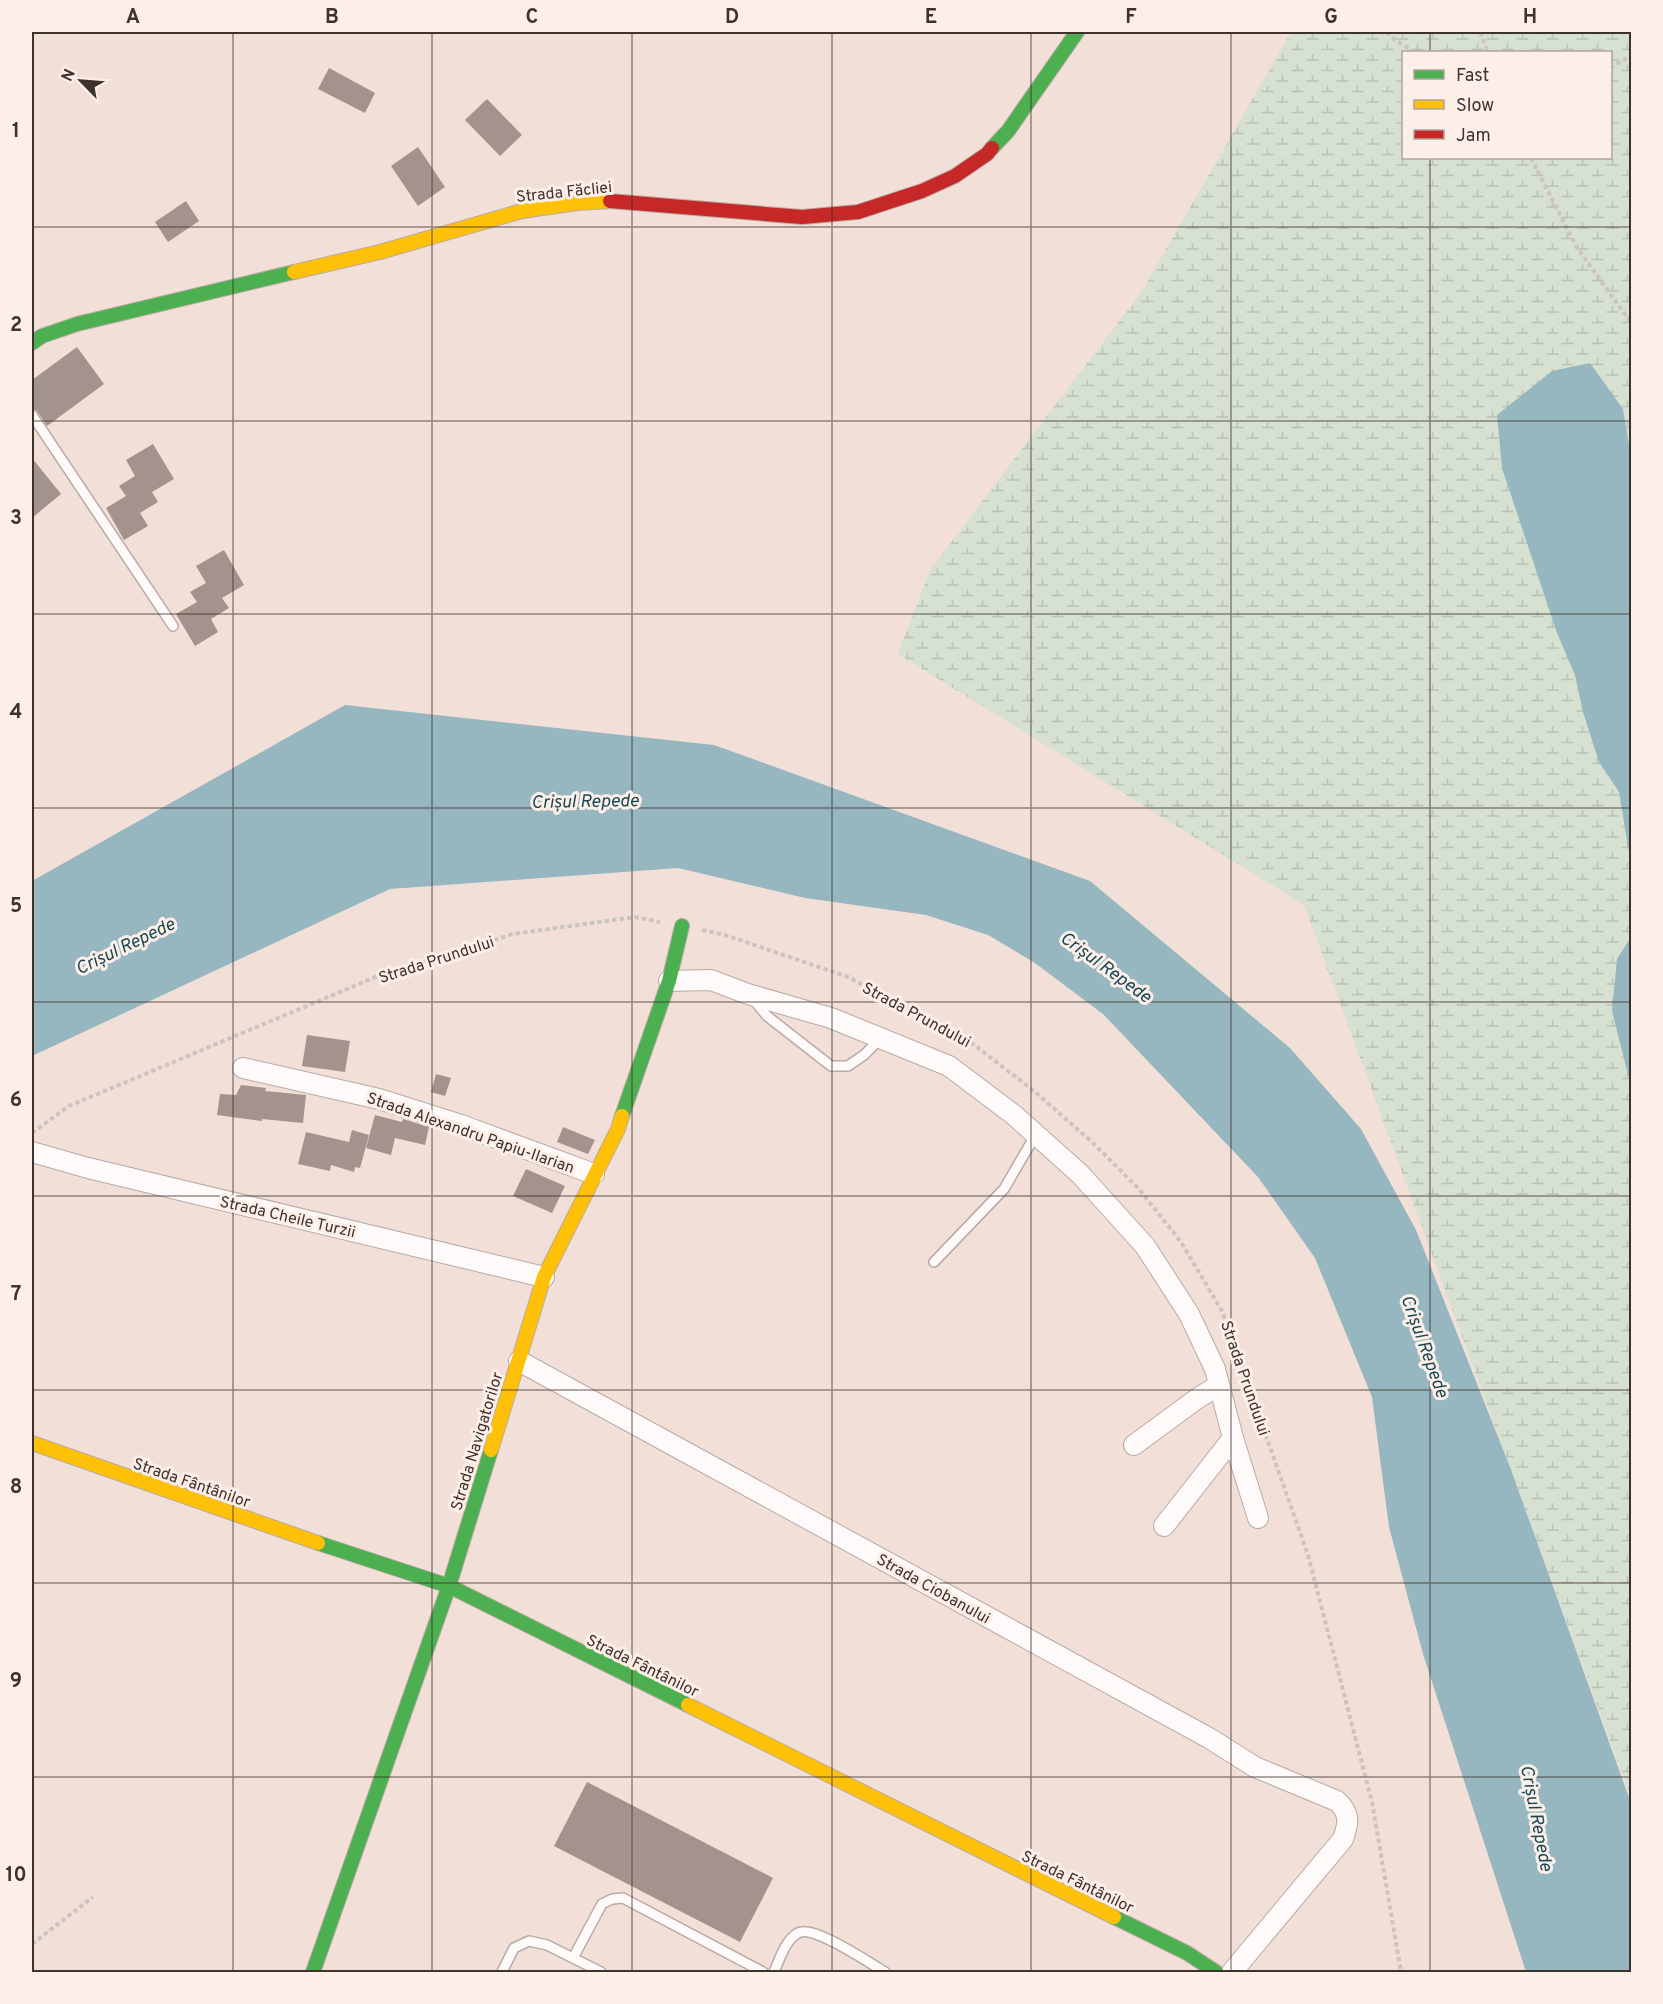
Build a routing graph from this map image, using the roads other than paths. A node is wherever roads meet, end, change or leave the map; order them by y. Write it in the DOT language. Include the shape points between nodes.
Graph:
graph roads {
  1 [pos="1077,32"];
  2 [pos="32,343"];
  3 [pos="32,416"];
  4 [pos="173,626"];
  5 [pos="682,926"];
  6 [pos="669,981"];
  7 [pos="748,994"];
  8 [pos="881,1038"];
  9 [pos="243,1068"];
  10 [pos="1036,1134"];
  11 [pos="32,1152"];
  12 [pos="594,1174"];
  13 [pos="934,1262"];
  14 [pos="544,1277"];
  15 [pos="519,1361"];
  16 [pos="1219,1385"];
  17 [pos="1233,1438"];
  18 [pos="32,1443"];
  19 [pos="1134,1445"];
  20 [pos="1258,1518"];
  21 [pos="1164,1526"];
  22 [pos="449,1586"];
  23 [pos="573,1958"];
  24 [pos="313,1972"];
  25 [pos="502,1972"];
  26 [pos="601,1972"];
  27 [pos="763,1972"];
  28 [pos="774,1972"];
  29 [pos="885,1972"];
  30 [pos="1216,1972"];
  31 [pos="1232,1972"];
  1 -- 2 [label="street, Strada Făcliei" via="1008,131 987,154 956,176 858,212 802,217 618,201 522,211 381,252 76,324"];
  3 -- 4 [label="lane"];
  5 -- 6 [label="street, Strada Navigatorilor"];
  6 -- 7 [label="street, Strada Prundului" via="711,980"];
  6 -- 12 [label="street, Strada Navigatorilor" via="618,1129"];
  7 -- 8 [label="street, Strada Prundului" via="831,1018"];
  7 -- 8 [label="lane" via="767,1016 831,1066 848,1066"];
  8 -- 10 [label="street, Strada Prundului" via="949,1066"];
  9 -- 12 [label="street, Strada Alexandru Papiu-Ilarian" via="379,1099"];
  10 -- 13 [label="lane" via="1004,1189"];
  10 -- 16 [label="street, Strada Prundului" via="1080,1174 1145,1246 1189,1314"];
  11 -- 14 [label="street, Strada Cheile Turzii"];
  12 -- 14 [label="street, Strada Navigatorilor"];
  14 -- 15 [label="street, Strada Navigatorilor"];
  15 -- 22 [label="street, Strada Navigatorilor"];
  15 -- 31 [label="street, Strada Ciobanului" via="1209,1738 1255,1767 1337,1802 1347,1814 1343,1839"];
  16 -- 17 [label="street, Strada Prundului"];
  16 -- 19 [label="street"];
  17 -- 20 [label="street, Strada Prundului"];
  17 -- 21 [label="street"];
  18 -- 22 [label="street, Strada Fântânilor"];
  22 -- 24 [label="street, Strada Navigatorilor"];
  22 -- 30 [label="street, Strada Fântânilor" via="1176,1948"];
  23 -- 25 [label="lane" via="529,1941 514,1948"];
  23 -- 26 [label="lane"];
  23 -- 27 [label="lane" via="602,1904 623,1898"];
  28 -- 29 [label="lane" via="787,1944 798,1933 808,1931"];
}
